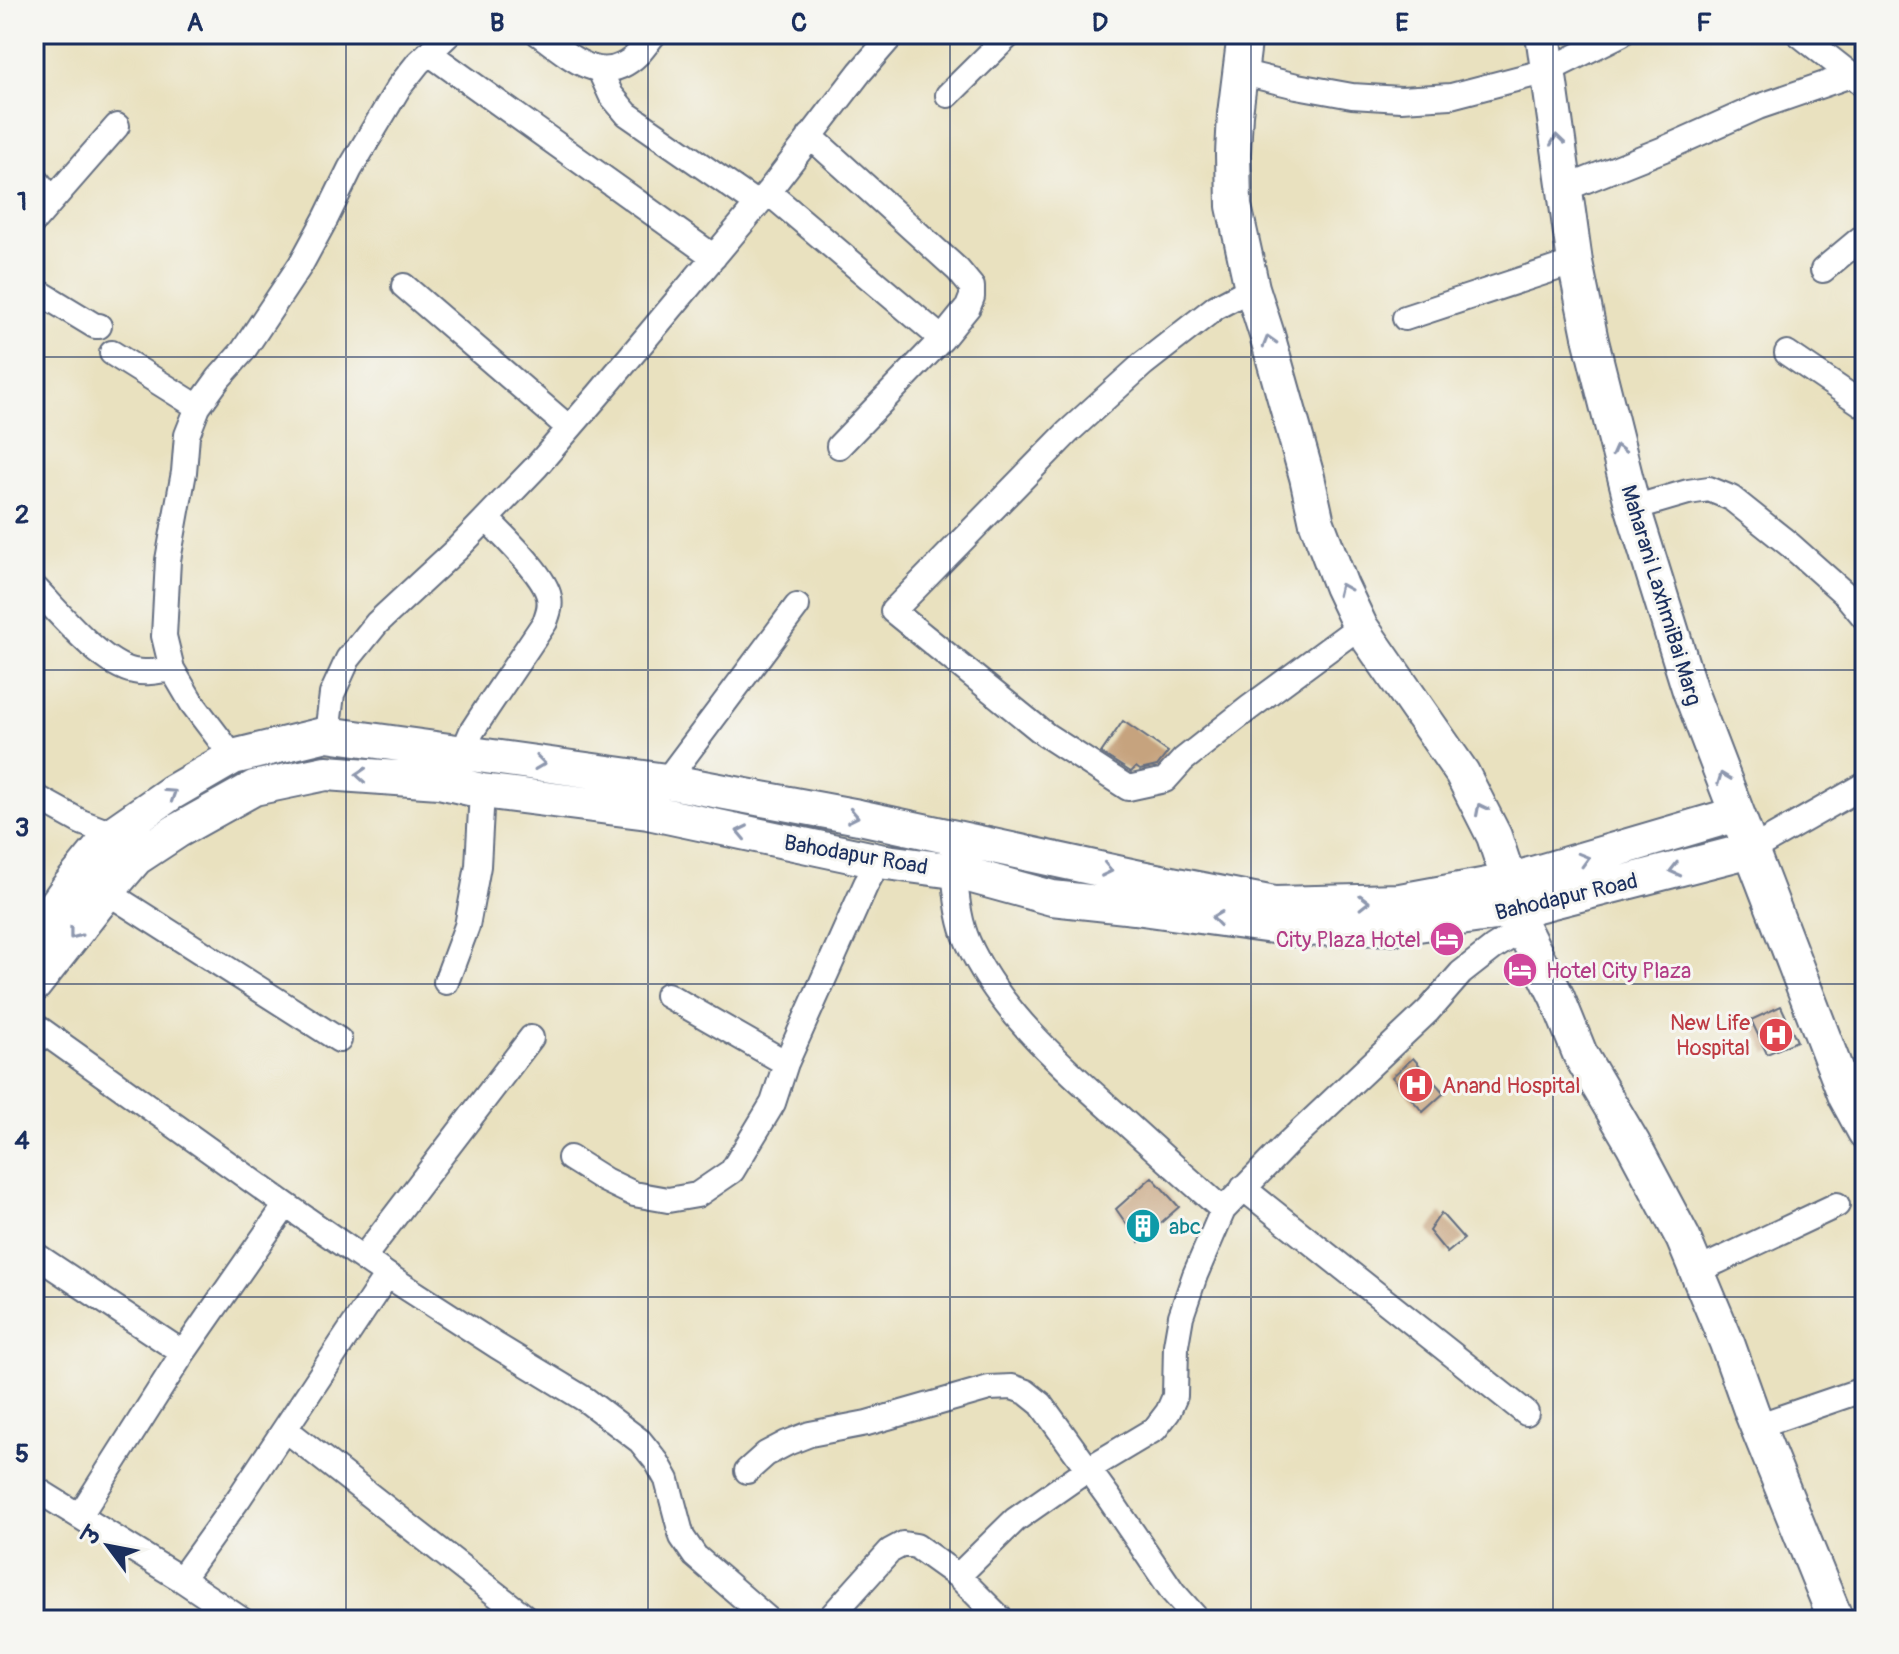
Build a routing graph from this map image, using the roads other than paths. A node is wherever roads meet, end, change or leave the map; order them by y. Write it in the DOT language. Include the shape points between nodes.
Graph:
graph roads {
  1 [pos="449,34"];
  2 [pos="539,34"];
  3 [pos="654,34"];
  4 [pos="893,34"];
  5 [pos="1010,34"];
  6 [pos="1245,34"];
  7 [pos="1543,34"];
  8 [pos="1621,34"];
  9 [pos="1799,34"];
  10 [pos="429,53"];
  11 [pos="600,71"];
  12 [pos="1547,71"];
  13 [pos="1239,72"];
  14 [pos="1858,80"];
  15 [pos="948,95"];
  16 [pos="117,126"];
  17 [pos="810,136"];
  18 [pos="34,177"];
  19 [pos="1564,189"];
  20 [pos="762,198"];
  21 [pos="52,200"];
  22 [pos="34,221"];
  23 [pos="1865,235"];
  24 [pos="714,257"];
  25 [pos="1575,262"];
  26 [pos="1823,270"];
  27 [pos="404,286"];
  28 [pos="1252,288"];
  29 [pos="34,289"];
  30 [pos="1405,318"];
  31 [pos="99,326"];
  32 [pos="942,339"];
  33 [pos="112,353"];
  34 [pos="1787,353"];
  35 [pos="1865,406"];
  36 [pos="198,407"];
  37 [pos="569,428"];
  38 [pos="839,446"];
  39 [pos="1633,508"];
  40 [pos="487,519"];
  41 [pos="34,587"];
  42 [pos="797,606"];
  43 [pos="1865,618"];
  44 [pos="1360,626"];
  45 [pos="172,669"];
  46 [pos="327,734"];
  47 [pos="463,752"];
  48 [pos="233,757"];
  49 [pos="666,781"];
  50 [pos="1865,785"];
  51 [pos="482,791"];
  52 [pos="34,796"];
  53 [pos="1737,814"];
  54 [pos="112,834"];
  55 [pos="1751,850"];
  56 [pos="879,861"];
  57 [pos="954,871"];
  58 [pos="107,892"];
  59 [pos="1517,907"];
  60 [pos="34,936"];
  61 [pos="446,982"];
  62 [pos="34,985"];
  63 [pos="667,995"];
  64 [pos="34,1025"];
  65 [pos="531,1038"];
  66 [pos="339,1040"];
  67 [pos="786,1063"];
  68 [pos="1865,1132"];
  69 [pos="570,1158"];
  70 [pos="1243,1188"];
  71 [pos="286,1205"];
  72 [pos="1837,1205"];
  73 [pos="1223,1210"];
  74 [pos="34,1254"];
  75 [pos="363,1258"];
  76 [pos="1697,1271"];
  77 [pos="387,1275"];
  78 [pos="183,1353"];
  79 [pos="1865,1389"];
  80 [pos="1526,1413"];
  81 [pos="1757,1426"];
  82 [pos="285,1429"];
  83 [pos="1088,1469"];
  84 [pos="747,1471"];
  85 [pos="34,1488"];
  86 [pos="80,1515"];
  87 [pos="958,1576"];
  88 [pos="181,1579"];
  89 [pos="242,1620"];
  90 [pos="529,1620"];
  91 [pos="769,1620"];
  92 [pos="828,1620"];
  93 [pos="1002,1620"];
  94 [pos="1198,1620"];
  95 [pos="1836,1620"];
  1 -- 10 [label="street"];
  2 -- 11 [label="street"];
  3 -- 11 [label="street" via="637,55 616,69"];
  4 -- 17 [label="street"];
  5 -- 15 [label="street"];
  6 -- 13 [label="main road"];
  7 -- 12 [label="main road, Maharani LaxhmiBai Marg"];
  8 -- 12 [label="street"];
  9 -- 14 [label="street"];
  10 -- 24 [label="street"];
  10 -- 36 [label="street" via="381,116 301,264"];
  11 -- 20 [label="street" via="627,114"];
  12 -- 13 [label="street" via="1451,96 1401,99 1352,96"];
  19 -- 12 [label="main road, Maharani LaxhmiBai Marg, one-way"];
  13 -- 28 [label="main road" via="1234,206"];
  14 -- 19 [label="street" via="1758,107"];
  16 -- 21 [label="street"];
  17 -- 20 [label="street"];
  17 -- 32 [label="street" via="972,287 968,307"];
  18 -- 21 [label="street"];
  19 -- 25 [label="main road, Maharani LaxhmiBai Marg"];
  20 -- 24 [label="street"];
  20 -- 32 [label="street"];
  21 -- 22 [label="street"];
  23 -- 26 [label="street"];
  24 -- 37 [label="street"];
  25 -- 30 [label="street"];
  39 -- 25 [label="main road, Maharani LaxhmiBai Marg, one-way"];
  27 -- 37 [label="street"];
  44 -- 28 [label="main road, one-way" via="1317,523"];
  28 -- 44 [label="street" via="1216,307 1133,373 893,611 1046,735 1128,788 1165,780 1183,760"];
  29 -- 31 [label="street"];
  32 -- 38 [label="street"];
  33 -- 36 [label="street"];
  34 -- 35 [label="street"];
  36 -- 45 [label="street" via="187,435 168,560 164,636"];
  37 -- 40 [label="street"];
  39 -- 43 [label="street" via="1709,489 1731,498 1845,594"];
  53 -- 39 [label="main road, Maharani LaxhmiBai Marg, one-way" via="1690,691"];
  40 -- 46 [label="street" via="377,623 348,659 332,694"];
  40 -- 47 [label="street" via="536,572 549,594 550,608"];
  41 -- 45 [label="street" via="110,661 131,671"];
  42 -- 49 [label="street"];
  59 -- 44 [label="main road, one-way" via="1494,836 1462,773"];
  45 -- 48 [label="street"];
  46 -- 47 [label="main road"];
  46 -- 48 [label="main road"];
  47 -- 49 [label="main road, one-way"];
  54 -- 48 [label="main road, one-way"];
  49 -- 59 [label="main road, one-way" via="1274,904 1400,901"];
  50 -- 55 [label="street"];
  56 -- 51 [label="main road, Bahodapur Road, one-way" via="648,812"];
  51 -- 58 [label="main road, Bahodapur Road, one-way" via="439,781 326,773 254,788 136,858"];
  51 -- 61 [label="street" via="478,866 467,926"];
  52 -- 54 [label="street"];
  53 -- 55 [label="main road, Maharani LaxhmiBai Marg"];
  59 -- 53 [label="main road, one-way"];
  54 -- 60 [label="main road"];
  55 -- 59 [label="main road, Bahodapur Road, one-way"];
  55 -- 68 [label="main road, Maharani LaxhmiBai Marg" via="1846,1097"];
  56 -- 57 [label="main road, Bahodapur Road"];
  56 -- 67 [label="street"];
  59 -- 57 [label="main road, Bahodapur Road, one-way" via="1397,927 1294,929 1052,898"];
  57 -- 73 [label="street" via="968,942 1012,1010 1059,1062"];
  58 -- 62 [label="main road, Bahodapur Road, one-way"];
  58 -- 66 [label="street"];
  59 -- 70 [label="street" via="1493,948 1461,973"];
  59 -- 76 [label="main road" via="1580,1054"];
  63 -- 67 [label="street"];
  64 -- 71 [label="street"];
  65 -- 75 [label="street"];
  67 -- 69 [label="street" via="773,1103 732,1171 697,1195 668,1200 634,1194"];
  70 -- 73 [label="street"];
  70 -- 80 [label="street"];
  71 -- 75 [label="street"];
  71 -- 78 [label="street"];
  72 -- 76 [label="street"];
  73 -- 83 [label="street" via="1181,1316 1175,1396 1168,1412 1155,1429"];
  74 -- 78 [label="street"];
  75 -- 77 [label="street"];
  76 -- 81 [label="main road"];
  77 -- 82 [label="street"];
  77 -- 91 [label="street" via="586,1400 640,1441 667,1480 682,1537 695,1556"];
  78 -- 86 [label="street"];
  79 -- 81 [label="street"];
  81 -- 95 [label="main road"];
  82 -- 88 [label="street"];
  82 -- 90 [label="street"];
  83 -- 84 [label="street" via="1041,1404 1012,1387 989,1388 810,1434 766,1454"];
  83 -- 87 [label="street" via="1015,1520"];
  83 -- 94 [label="street"];
  85 -- 86 [label="street"];
  86 -- 88 [label="street"];
  87 -- 92 [label="street" via="916,1546 903,1544 890,1551"];
  87 -- 93 [label="street"];
  88 -- 89 [label="street"];
}
